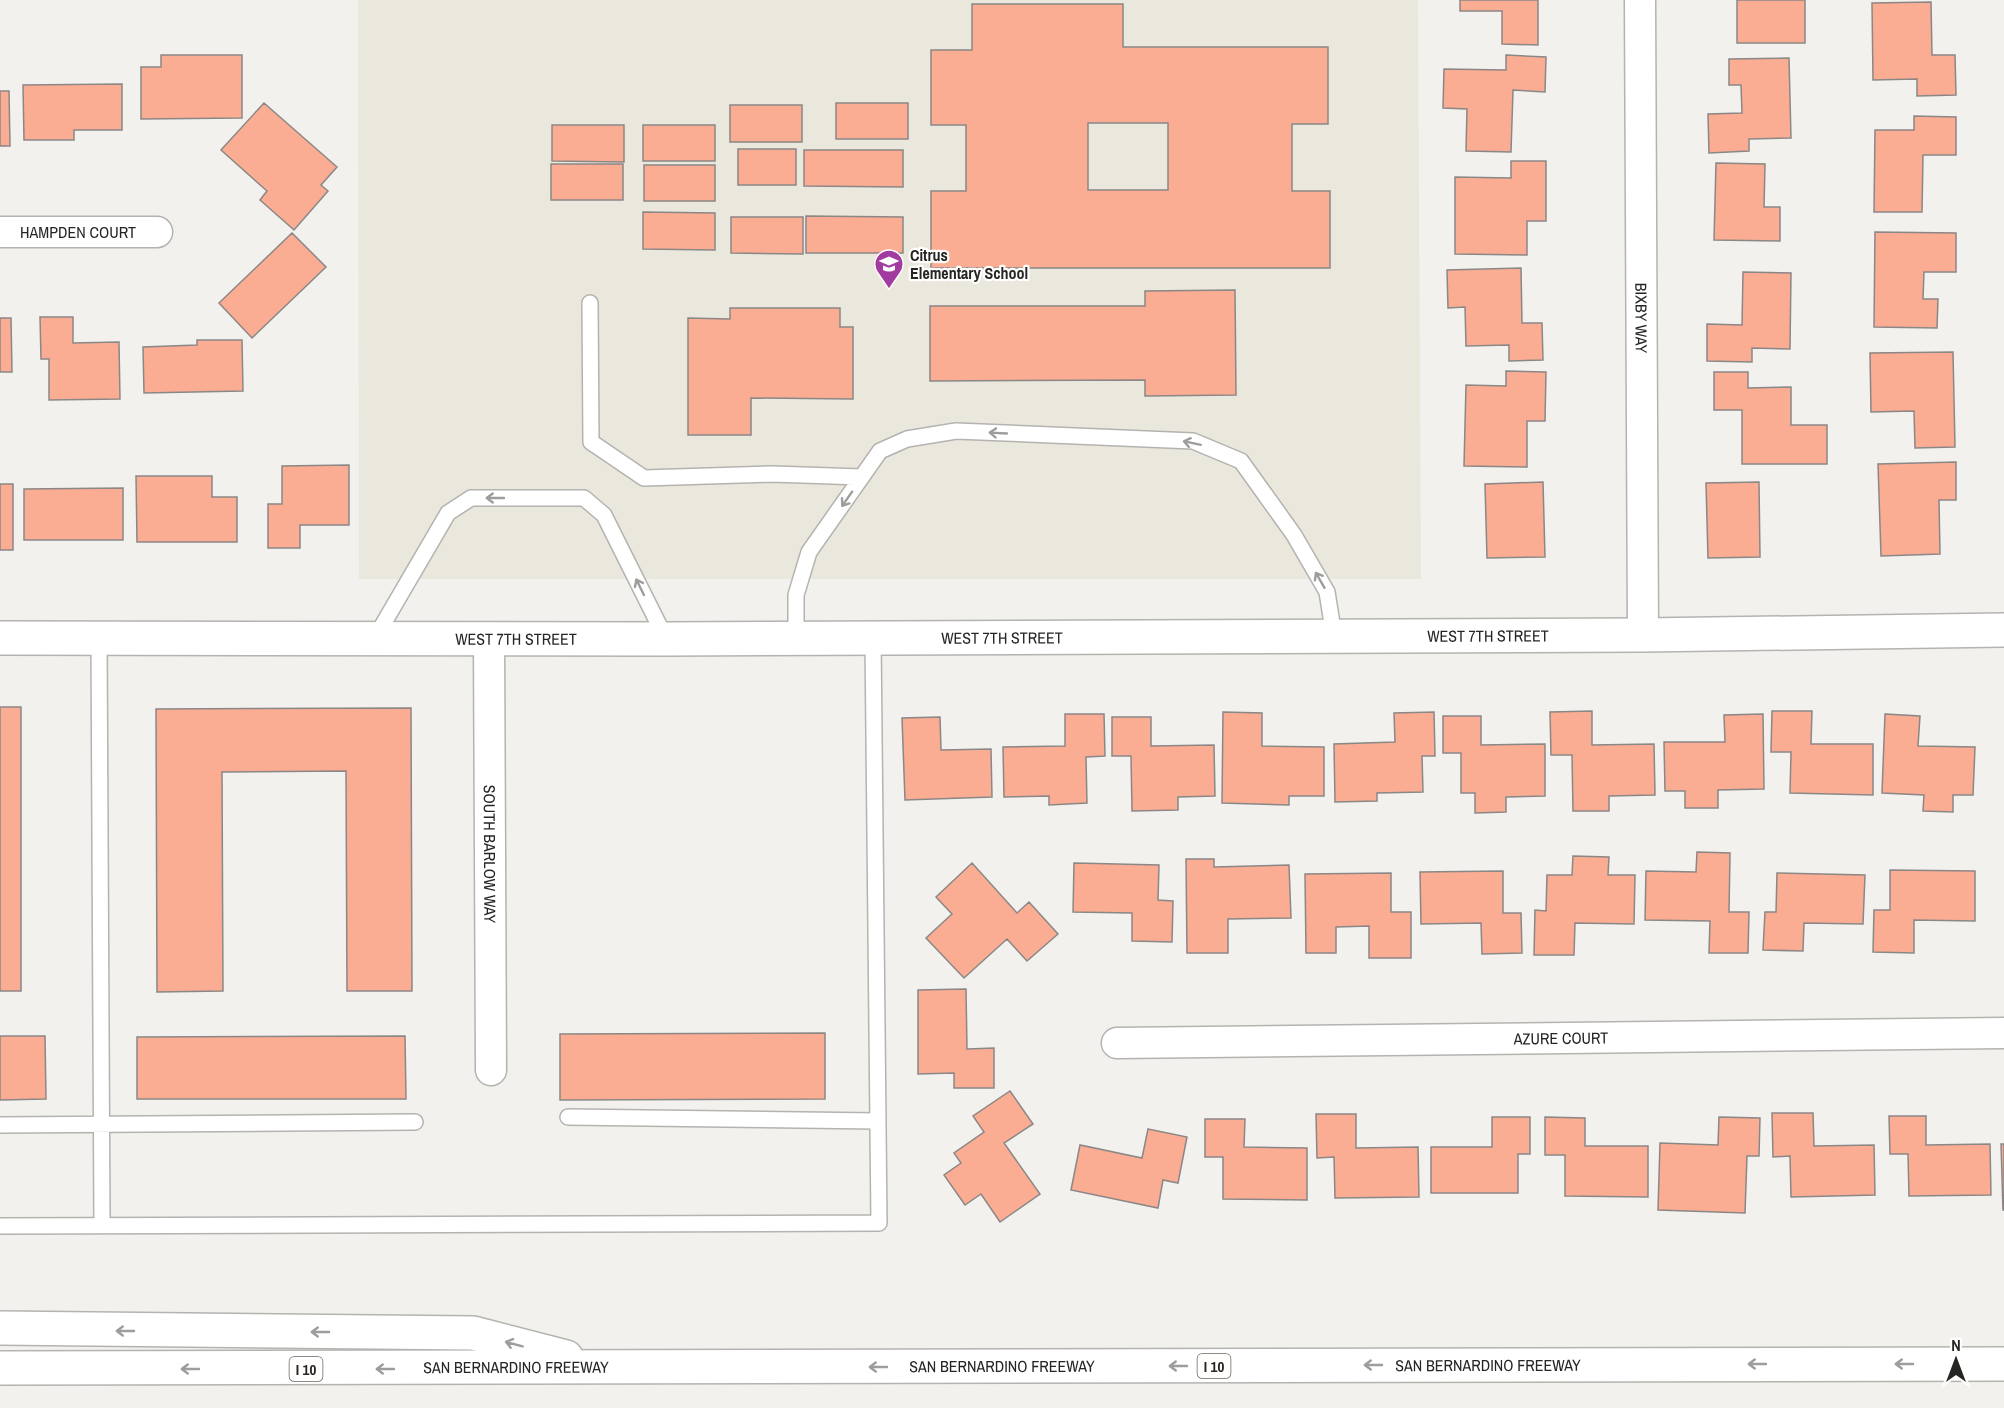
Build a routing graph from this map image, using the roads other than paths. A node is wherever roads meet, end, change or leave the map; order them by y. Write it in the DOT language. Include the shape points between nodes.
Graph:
graph roads {
  1 [pos="1640,0"];
  2 [pos="0,232"];
  3 [pos="157,232"];
  4 [pos="590,303"];
  5 [pos="862,477"];
  6 [pos="2004,630"];
  7 [pos="1643,635"];
  8 [pos="1334,636"];
  9 [pos="99,638"];
  10 [pos="873,638"];
  11 [pos="0,639"];
  12 [pos="374,639"];
  13 [pos="666,639"];
  14 [pos="796,639"];
  15 [pos="489,640"];
  16 [pos="2004,1033"];
  17 [pos="1117,1044"];
  18 [pos="491,1070"];
  19 [pos="568,1117"];
  20 [pos="878,1120"];
  21 [pos="415,1122"];
  22 [pos="0,1125"];
  23 [pos="101,1125"];
  24 [pos="102,1225"];
  25 [pos="0,1226"];
  26 [pos="0,1328"];
  27 [pos="2004,1364"];
  28 [pos="0,1368"];
  29 [pos="611,1369"];
  1 -- 7 [label="street, BIXBY WAY"];
  2 -- 3 [label="street, HAMPDEN COURT"];
  4 -- 5 [label="lane" via="591,442 644,478 772,474"];
  8 -- 5 [label="lane, one-way" via="1327,592 1294,534 1241,461 1193,441 956,431 908,439 880,451"];
  5 -- 14 [label="lane, one-way" via="809,552 796,595"];
  6 -- 7 [label="main road, WEST 7TH STREET"];
  7 -- 8 [label="main road, WEST 7TH STREET"];
  8 -- 10 [label="main road, WEST 7TH STREET"];
  9 -- 11 [label="main road, WEST 7TH STREET"];
  9 -- 12 [label="main road, WEST 7TH STREET"];
  9 -- 23 [label="lane"];
  10 -- 14 [label="main road, WEST 7TH STREET"];
  10 -- 20 [label="lane"];
  13 -- 12 [label="lane, one-way" via="604,515 584,498 471,498 448,513"];
  12 -- 15 [label="main road, WEST 7TH STREET"];
  13 -- 14 [label="main road, WEST 7TH STREET"];
  13 -- 15 [label="main road, WEST 7TH STREET"];
  15 -- 18 [label="street, SOUTH BARLOW WAY"];
  16 -- 17 [label="street, AZURE COURT"];
  19 -- 20 [label="lane"];
  20 -- 24 [label="lane" via="879,1223"];
  21 -- 23 [label="lane"];
  22 -- 23 [label="lane"];
  23 -- 24 [label="lane"];
  24 -- 25 [label="lane"];
  29 -- 26 [label="main road, one-way" via="473,1333"];
  27 -- 29 [label="main road, SAN BERNARDINO FREEWAY / I 10, one-way"];
  29 -- 28 [label="main road, SAN BERNARDINO FREEWAY / I 10, one-way"];
}
